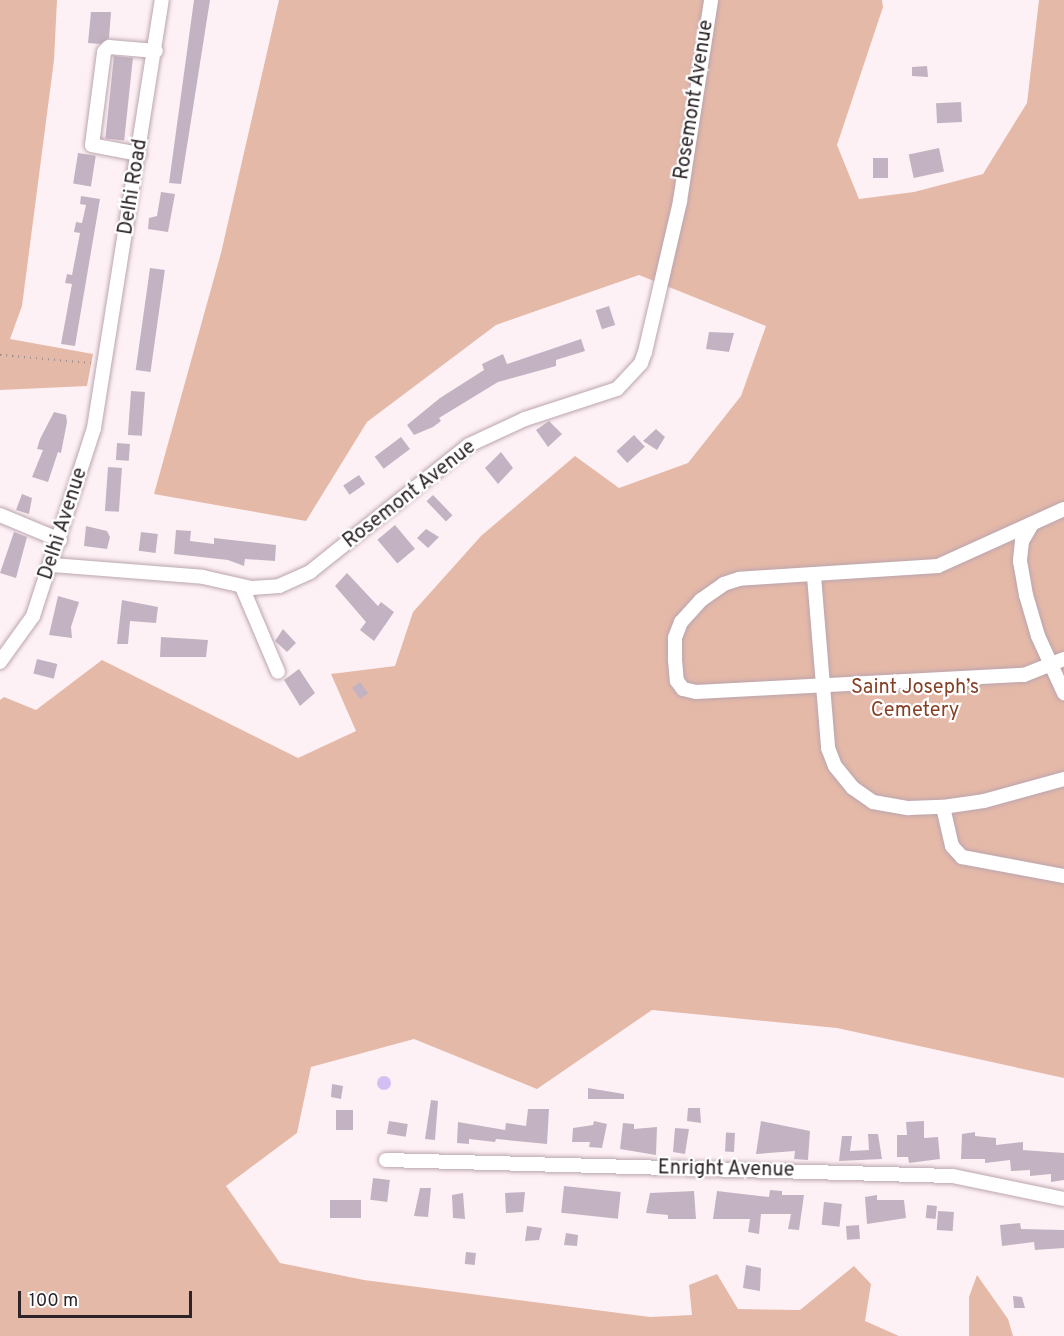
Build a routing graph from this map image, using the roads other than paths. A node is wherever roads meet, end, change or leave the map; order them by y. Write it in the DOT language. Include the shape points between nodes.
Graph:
graph roads {
  1 [pos="162,0"];
  2 [pos="711,0"];
  3 [pos="156,51"];
  4 [pos="139,154"];
  5 [pos="105,370"];
  6 [pos="1064,509"];
  7 [pos="0,515"];
  8 [pos="1032,524"];
  9 [pos="60,540"];
  10 [pos="52,565"];
  11 [pos="814,576"];
  12 [pos="242,587"];
  13 [pos="1064,660"];
  14 [pos="0,662"];
  15 [pos="1051,666"];
  16 [pos="278,672"];
  17 [pos="822,686"];
  18 [pos="1064,693"];
  19 [pos="1064,779"];
  20 [pos="943,807"];
  21 [pos="1064,876"];
  22 [pos="386,1160"];
  23 [pos="1064,1199"];
  1 -- 3 [label="street, Delhi Road"];
  2 -- 12 [label="street, Rosemont Avenue" via="680,201 645,352 630,377 617,389 525,419 469,445 303,576 279,585"];
  3 -- 4 [label="street, Delhi Road"];
  3 -- 4 [label="street" via="109,47 104,52 92,145"];
  4 -- 5 [label="street, Delhi Road"];
  5 -- 9 [label="street, Delhi Avenue" via="86,457"];
  6 -- 8 [label="street"];
  7 -- 9 [label="street"];
  8 -- 11 [label="street" via="938,566"];
  8 -- 15 [label="street" via="1022,541 1020,561 1038,636"];
  9 -- 10 [label="street, Delhi Avenue"];
  10 -- 12 [label="street, Rosemont Avenue" via="203,577"];
  10 -- 14 [label="street, Delhi Avenue" via="33,616"];
  11 -- 17 [label="street"];
  11 -- 17 [label="street" via="739,579 724,584 700,600 681,622 675,638 675,660 677,681 683,689 696,692"];
  12 -- 16 [label="street"];
  13 -- 15 [label="street"];
  15 -- 17 [label="street" via="1024,675"];
  15 -- 18 [label="street"];
  17 -- 20 [label="street" via="828,748 835,766 853,788 873,802 908,808"];
  19 -- 20 [label="street" via="984,801"];
  20 -- 21 [label="street" via="952,846 963,857 979,864"];
  22 -- 23 [label="street, Enright Avenue" via="953,1176"];
}
